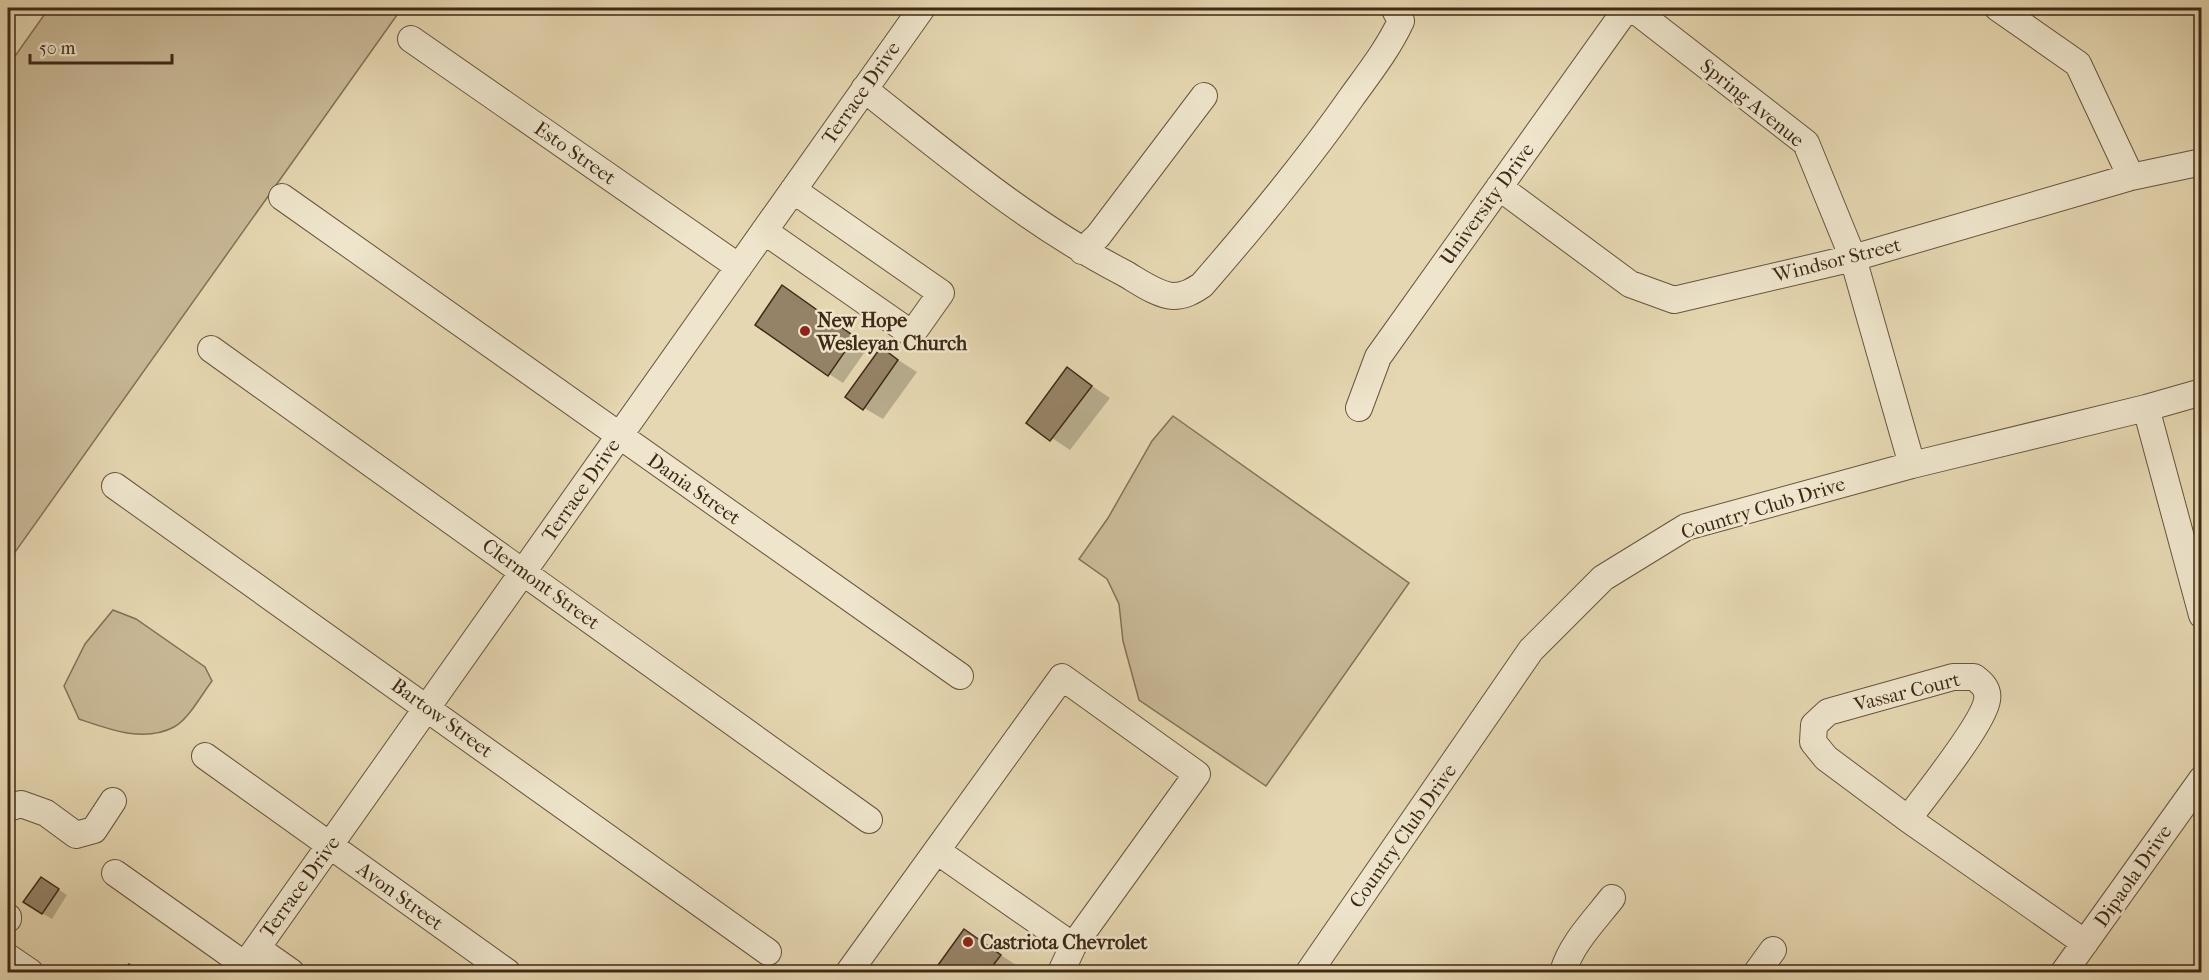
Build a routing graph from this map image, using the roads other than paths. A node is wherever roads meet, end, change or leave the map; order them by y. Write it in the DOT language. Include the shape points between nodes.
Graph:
graph roads {
  1 [pos="1394,8"];
  2 [pos="1627,8"];
  3 [pos="1632,8"];
  4 [pos="1998,8"];
  5 [pos="912,11"];
  6 [pos="411,39"];
  7 [pos="864,89"];
  8 [pos="1204,96"];
  9 [pos="2202,162"];
  10 [pos="2131,177"];
  11 [pos="1499,187"];
  12 [pos="793,190"];
  13 [pos="282,197"];
  14 [pos="764,231"];
  15 [pos="1082,251"];
  16 [pos="1853,258"];
  17 [pos="739,267"];
  18 [pos="211,349"];
  19 [pos="2202,392"];
  20 [pos="1359,408"];
  21 [pos="2146,408"];
  22 [pos="619,436"];
  23 [pos="1912,465"];
  24 [pos="115,486"];
  25 [pos="524,571"];
  26 [pos="2202,615"];
  27 [pos="960,676"];
  28 [pos="427,708"];
  29 [pos="205,756"];
  30 [pos="2202,779"];
  31 [pos="113,801"];
  32 [pos="8,808"];
  33 [pos="1908,819"];
  34 [pos="869,820"];
  35 [pos="330,846"];
  36 [pos="937,851"];
  37 [pos="115,873"];
  38 [pos="1612,898"];
  39 [pos="2085,943"];
  40 [pos="1073,946"];
  41 [pos="1773,950"];
  42 [pos="768,952"];
  43 [pos="8,957"];
  44 [pos="247,962"];
  45 [pos="30,972"];
  46 [pos="291,972"];
  47 [pos="507,972"];
  48 [pos="849,972"];
  49 [pos="1061,972"];
  50 [pos="1309,972"];
  51 [pos="1563,972"];
  52 [pos="1757,972"];
  53 [pos="2064,972"];
  1 -- 15 [label="street" via="1401,21 1392,40 1284,190 1202,285 1189,294 1173,296"];
  2 -- 11 [label="street, University Drive"];
  3 -- 16 [label="street, Spring Avenue" via="1806,143"];
  4 -- 10 [label="street" via="2078,64"];
  5 -- 7 [label="street, Terrace Drive"];
  6 -- 17 [label="street, Esto Street"];
  7 -- 12 [label="street, Terrace Drive"];
  7 -- 15 [label="street" via="1019,209"];
  8 -- 15 [label="street" via="1098,236"];
  9 -- 10 [label="street, Windsor Street"];
  10 -- 16 [label="street, Windsor Street"];
  11 -- 16 [label="street, Windsor Street" via="1630,284 1674,300"];
  11 -- 20 [label="street, University Drive" via="1378,357"];
  12 -- 14 [label="street, Terrace Drive"];
  12 -- 14 [label="street" via="941,293 912,334"];
  13 -- 22 [label="street, Dania Street"];
  14 -- 17 [label="street, Terrace Drive"];
  16 -- 23 [label="street, Spring Avenue"];
  17 -- 22 [label="street, Terrace Drive"];
  18 -- 25 [label="street, Clermont Street"];
  19 -- 21 [label="street, Country Club Drive"];
  21 -- 23 [label="street, Country Club Drive"];
  21 -- 26 [label="street"];
  22 -- 25 [label="street, Terrace Drive"];
  22 -- 27 [label="street, Dania Street"];
  23 -- 50 [label="street, Country Club Drive" via="1686,527 1603,578 1531,650"];
  24 -- 28 [label="street, Bartow Street"];
  25 -- 28 [label="street, Terrace Drive"];
  25 -- 34 [label="street, Clermont Street"];
  28 -- 35 [label="street, Terrace Drive"];
  28 -- 42 [label="street, Bartow Street"];
  29 -- 35 [label="street, Avon Street"];
  30 -- 39 [label="street, Dipaola Drive"];
  31 -- 32 [label="street" via="94,831 76,836 46,813 21,804"];
  33 -- 33 [label="street, Vassar Court" via="1984,709 1986,688 1974,677 1953,677 1828,712 1814,725 1813,742 1826,758"];
  33 -- 39 [label="street, Vassar Court"];
  35 -- 44 [label="street, Terrace Drive"];
  35 -- 47 [label="street, Avon Street"];
  36 -- 40 [label="street"];
  36 -- 40 [label="street" via="1062,677 1197,774"];
  36 -- 48 [label="street"];
  37 -- 44 [label="street"];
  38 -- 51 [label="street" via="1583,935"];
  39 -- 53 [label="street, Dipaola Drive"];
  40 -- 49 [label="street"];
  41 -- 52 [label="street"];
  43 -- 45 [label="street"];
  44 -- 46 [label="street"];
}
